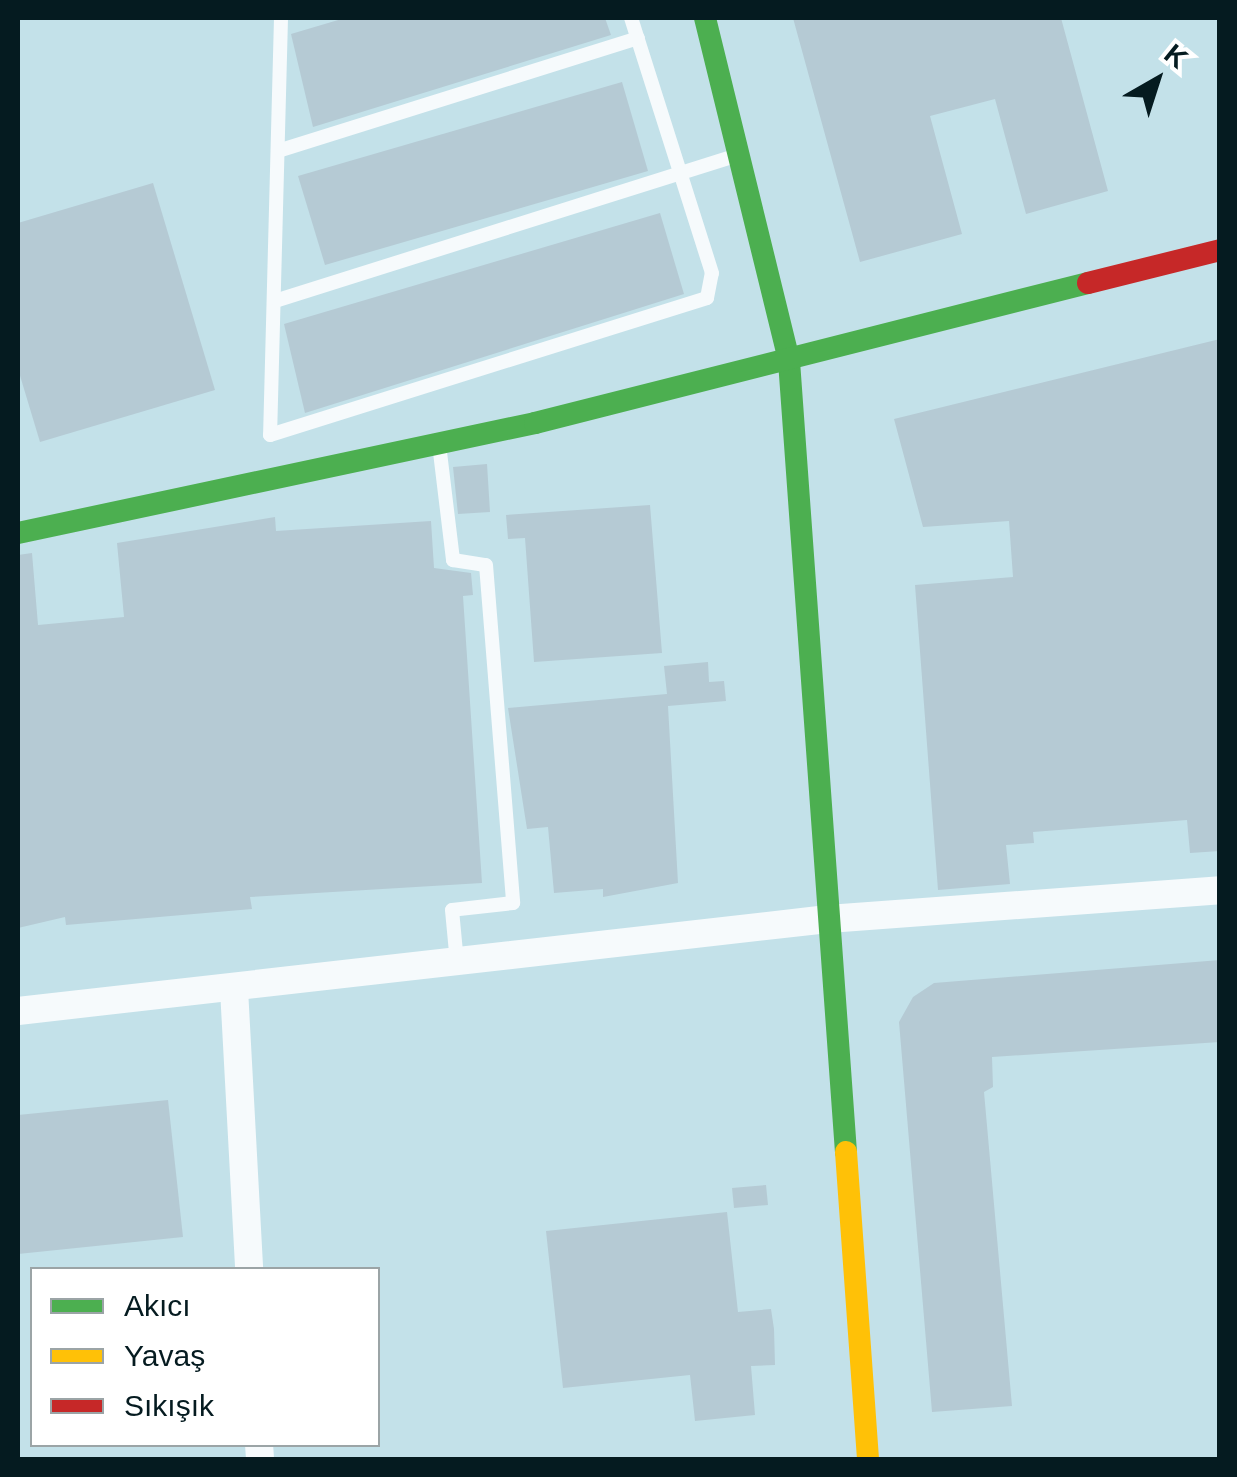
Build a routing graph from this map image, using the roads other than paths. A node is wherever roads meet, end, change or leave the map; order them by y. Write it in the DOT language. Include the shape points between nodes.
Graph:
graph roads {
  1 [pos="281,18"];
  2 [pos="631,18"];
  3 [pos="705,18"];
  4 [pos="638,38"];
  5 [pos="281,150"];
  6 [pos="738,155"];
  7 [pos="680,172"];
  8 [pos="1220,250"];
  9 [pos="278,300"];
  10 [pos="788,361"];
  11 [pos="439,444"];
  12 [pos="18,533"];
  13 [pos="1220,890"];
  14 [pos="828,920"];
  15 [pos="457,964"];
  16 [pos="234,989"];
  17 [pos="18,1010"];
  18 [pos="250,1267"];
  19 [pos="868,1460"];
  1 -- 5 [label="lane"];
  2 -- 4 [label="lane"];
  3 -- 6 [label="street"];
  4 -- 5 [label="lane"];
  4 -- 7 [label="lane"];
  5 -- 9 [label="lane"];
  6 -- 7 [label="lane"];
  6 -- 10 [label="street"];
  7 -- 9 [label="lane"];
  7 -- 9 [label="lane" via="712,273 702,304 270,434"];
  8 -- 10 [label="street"];
  10 -- 11 [label="street"];
  10 -- 14 [label="street"];
  11 -- 12 [label="street"];
  11 -- 15 [label="lane" via="454,560 486,565 512,903 452,910"];
  13 -- 14 [label="street"];
  14 -- 15 [label="street"];
  14 -- 19 [label="street"];
  15 -- 16 [label="street"];
  16 -- 17 [label="street"];
  16 -- 18 [label="street"];
}
